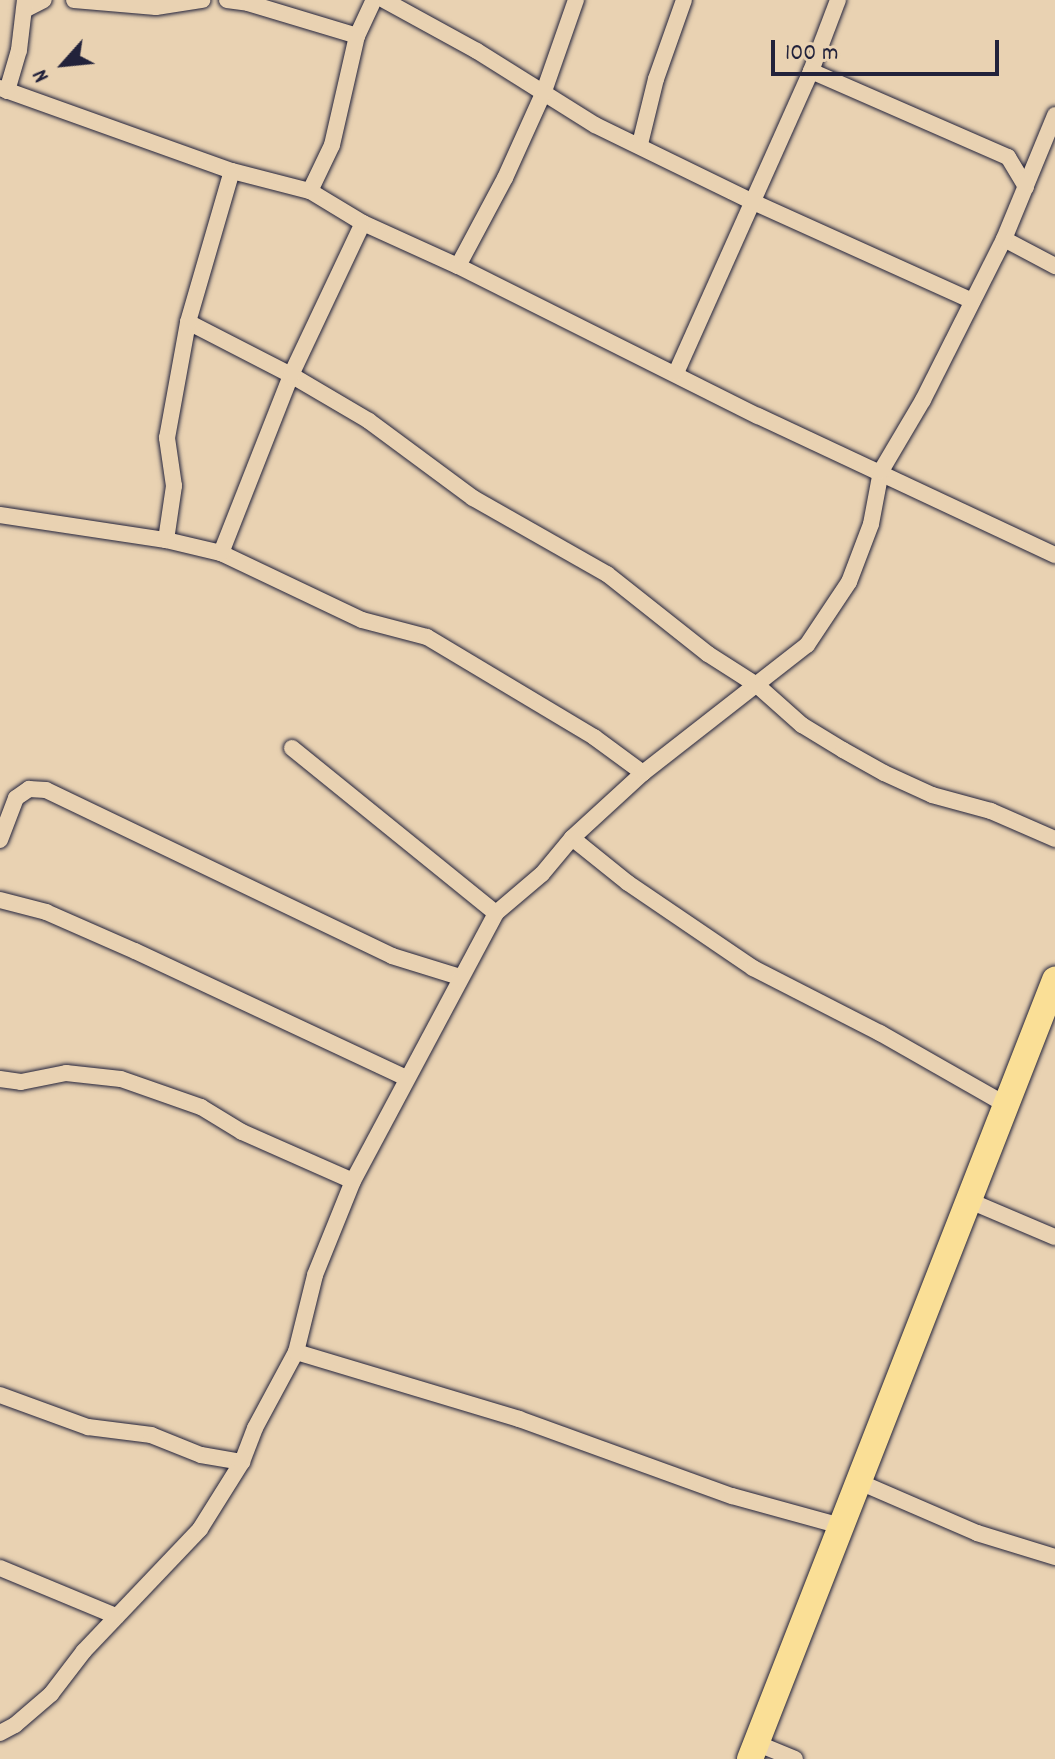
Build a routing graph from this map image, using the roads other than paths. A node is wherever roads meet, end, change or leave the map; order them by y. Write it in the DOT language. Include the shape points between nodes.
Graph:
graph roads {
  1 [pos="44,0"];
  2 [pos="74,0"];
  3 [pos="202,0"];
  4 [pos="227,0"];
  5 [pos="374,0"];
  6 [pos="384,0"];
  7 [pos="576,0"];
  8 [pos="684,0"];
  9 [pos="838,0"];
  10 [pos="25,5"];
  11 [pos="357,36"];
  12 [pos="811,71"];
  13 [pos="3,90"];
  14 [pos="543,94"];
  15 [pos="1055,115"];
  16 [pos="640,144"];
  17 [pos="232,171"];
  18 [pos="1026,187"];
  19 [pos="310,191"];
  20 [pos="751,201"];
  21 [pos="363,223"];
  22 [pos="1004,239"];
  23 [pos="458,266"];
  24 [pos="1055,266"];
  25 [pos="972,301"];
  26 [pos="188,322"];
  27 [pos="676,373"];
  28 [pos="291,375"];
  29 [pos="881,471"];
  30 [pos="0,515"];
  31 [pos="166,540"];
  32 [pos="221,553"];
  33 [pos="1055,555"];
  34 [pos="758,686"];
  35 [pos="292,748"];
  36 [pos="643,773"];
  37 [pos="572,838"];
  38 [pos="1055,839"];
  39 [pos="0,840"];
  40 [pos="0,900"];
  41 [pos="496,913"];
  42 [pos="460,977"];
  43 [pos="1055,980"];
  44 [pos="406,1078"];
  45 [pos="0,1079"];
  46 [pos="1006,1105"];
  47 [pos="353,1181"];
  48 [pos="970,1201"];
  49 [pos="1055,1237"];
  50 [pos="296,1352"];
  51 [pos="0,1395"];
  52 [pos="242,1462"];
  53 [pos="857,1481"];
  54 [pos="841,1526"];
  55 [pos="1055,1557"];
  56 [pos="0,1568"];
  57 [pos="116,1616"];
  58 [pos="0,1733"];
  59 [pos="753,1751"];
  60 [pos="795,1759"];
  1 -- 10 [label="street"];
  2 -- 3 [label="street" via="156,7"];
  4 -- 11 [label="street"];
  5 -- 11 [label="street"];
  6 -- 14 [label="street"];
  7 -- 14 [label="street"];
  8 -- 16 [label="street"];
  9 -- 12 [label="street"];
  10 -- 13 [label="street" via="19,50"];
  11 -- 19 [label="street" via="332,145"];
  12 -- 18 [label="street" via="1008,157"];
  12 -- 20 [label="street"];
  13 -- 17 [label="street"];
  14 -- 16 [label="street"];
  14 -- 23 [label="street"];
  15 -- 18 [label="street"];
  16 -- 20 [label="street"];
  17 -- 19 [label="street"];
  17 -- 26 [label="street"];
  18 -- 22 [label="street"];
  19 -- 21 [label="street"];
  20 -- 25 [label="street"];
  20 -- 27 [label="street"];
  21 -- 23 [label="street"];
  21 -- 28 [label="street"];
  22 -- 24 [label="street"];
  22 -- 25 [label="street"];
  23 -- 27 [label="street"];
  25 -- 29 [label="street"];
  26 -- 28 [label="street"];
  26 -- 31 [label="street" via="167,438 174,486"];
  27 -- 29 [label="street"];
  28 -- 32 [label="street"];
  28 -- 34 [label="street" via="369,421 473,498 607,574 708,654"];
  29 -- 33 [label="street"];
  29 -- 34 [label="street" via="871,524 849,582 807,645"];
  30 -- 31 [label="street"];
  31 -- 32 [label="street"];
  32 -- 36 [label="street" via="362,620 427,637 594,737"];
  34 -- 36 [label="street"];
  34 -- 38 [label="street" via="802,725 884,773"];
  35 -- 41 [label="street"];
  36 -- 37 [label="street"];
  37 -- 41 [label="street" via="542,874"];
  37 -- 46 [label="street" via="753,968"];
  39 -- 42 [label="street" via="16,798 29,789 46,790 392,956"];
  40 -- 44 [label="street" via="46,912 135,951"];
  41 -- 42 [label="street"];
  42 -- 44 [label="street"];
  43 -- 46 [label="main road"];
  44 -- 47 [label="street"];
  45 -- 47 [label="street" via="21,1082 66,1073 121,1079 201,1107 242,1132"];
  46 -- 48 [label="main road"];
  47 -- 50 [label="street" via="315,1275"];
  48 -- 49 [label="street"];
  48 -- 53 [label="main road"];
  50 -- 52 [label="street"];
  50 -- 54 [label="street" via="519,1419 732,1496"];
  51 -- 52 [label="street" via="88,1427 151,1435 201,1455"];
  52 -- 57 [label="street" via="200,1529"];
  53 -- 54 [label="main road"];
  53 -- 55 [label="street" via="977,1533"];
  54 -- 59 [label="main road"];
  56 -- 57 [label="street"];
  57 -- 58 [label="street" via="51,1694"];
  59 -- 60 [label="street"];
}
